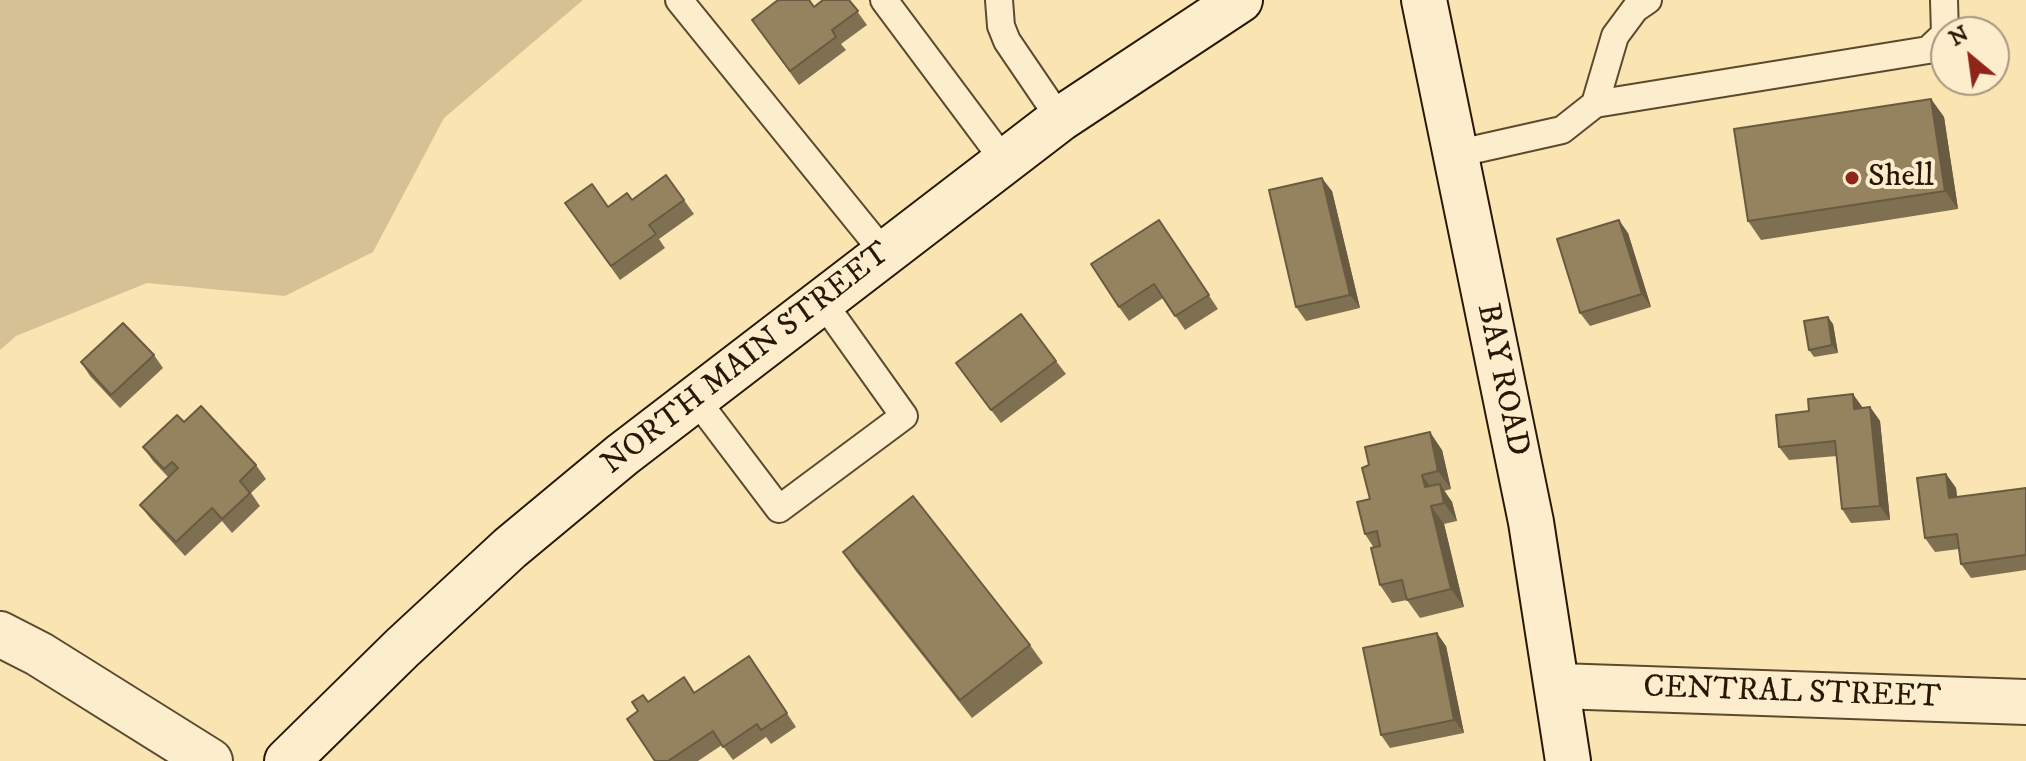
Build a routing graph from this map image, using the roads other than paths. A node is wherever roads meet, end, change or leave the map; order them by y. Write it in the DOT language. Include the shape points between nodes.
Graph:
graph roads {
  1 [pos="679,0"];
  2 [pos="884,0"];
  3 [pos="999,0"];
  4 [pos="1240,0"];
  5 [pos="1424,0"];
  6 [pos="1648,0"];
  7 [pos="1944,0"];
  8 [pos="1595,104"];
  9 [pos="1060,119"];
  10 [pos="1455,154"];
  11 [pos="1005,162"];
  12 [pos="885,254"];
  13 [pos="822,301"];
  14 [pos="695,398"];
  15 [pos="0,634"];
  16 [pos="1558,686"];
  17 [pos="2026,702"];
  18 [pos="210,761"];
  19 [pos="287,761"];
  20 [pos="1568,761"];
  1 -- 12 [label="lane"];
  2 -- 11 [label="lane"];
  3 -- 9 [label="lane" via="1007,41"];
  4 -- 9 [label="main road, NORTH MAIN STREET"];
  5 -- 10 [label="main road, BAY ROAD"];
  6 -- 8 [label="lane" via="1615,36"];
  7 -- 8 [label="lane" via="1945,34 1928,50"];
  8 -- 10 [label="lane" via="1562,130"];
  9 -- 11 [label="main road, NORTH MAIN STREET"];
  10 -- 16 [label="main road, BAY ROAD" via="1531,522"];
  11 -- 12 [label="main road, NORTH MAIN STREET"];
  12 -- 13 [label="main road, NORTH MAIN STREET"];
  13 -- 14 [label="main road, NORTH MAIN STREET"];
  13 -- 14 [label="lane" via="904,416 779,509"];
  14 -- 19 [label="main road, NORTH MAIN STREET" via="510,548"];
  15 -- 18 [label="main road"];
  16 -- 17 [label="main road, CENTRAL STREET"];
  16 -- 20 [label="main road, BAY ROAD"];
}
